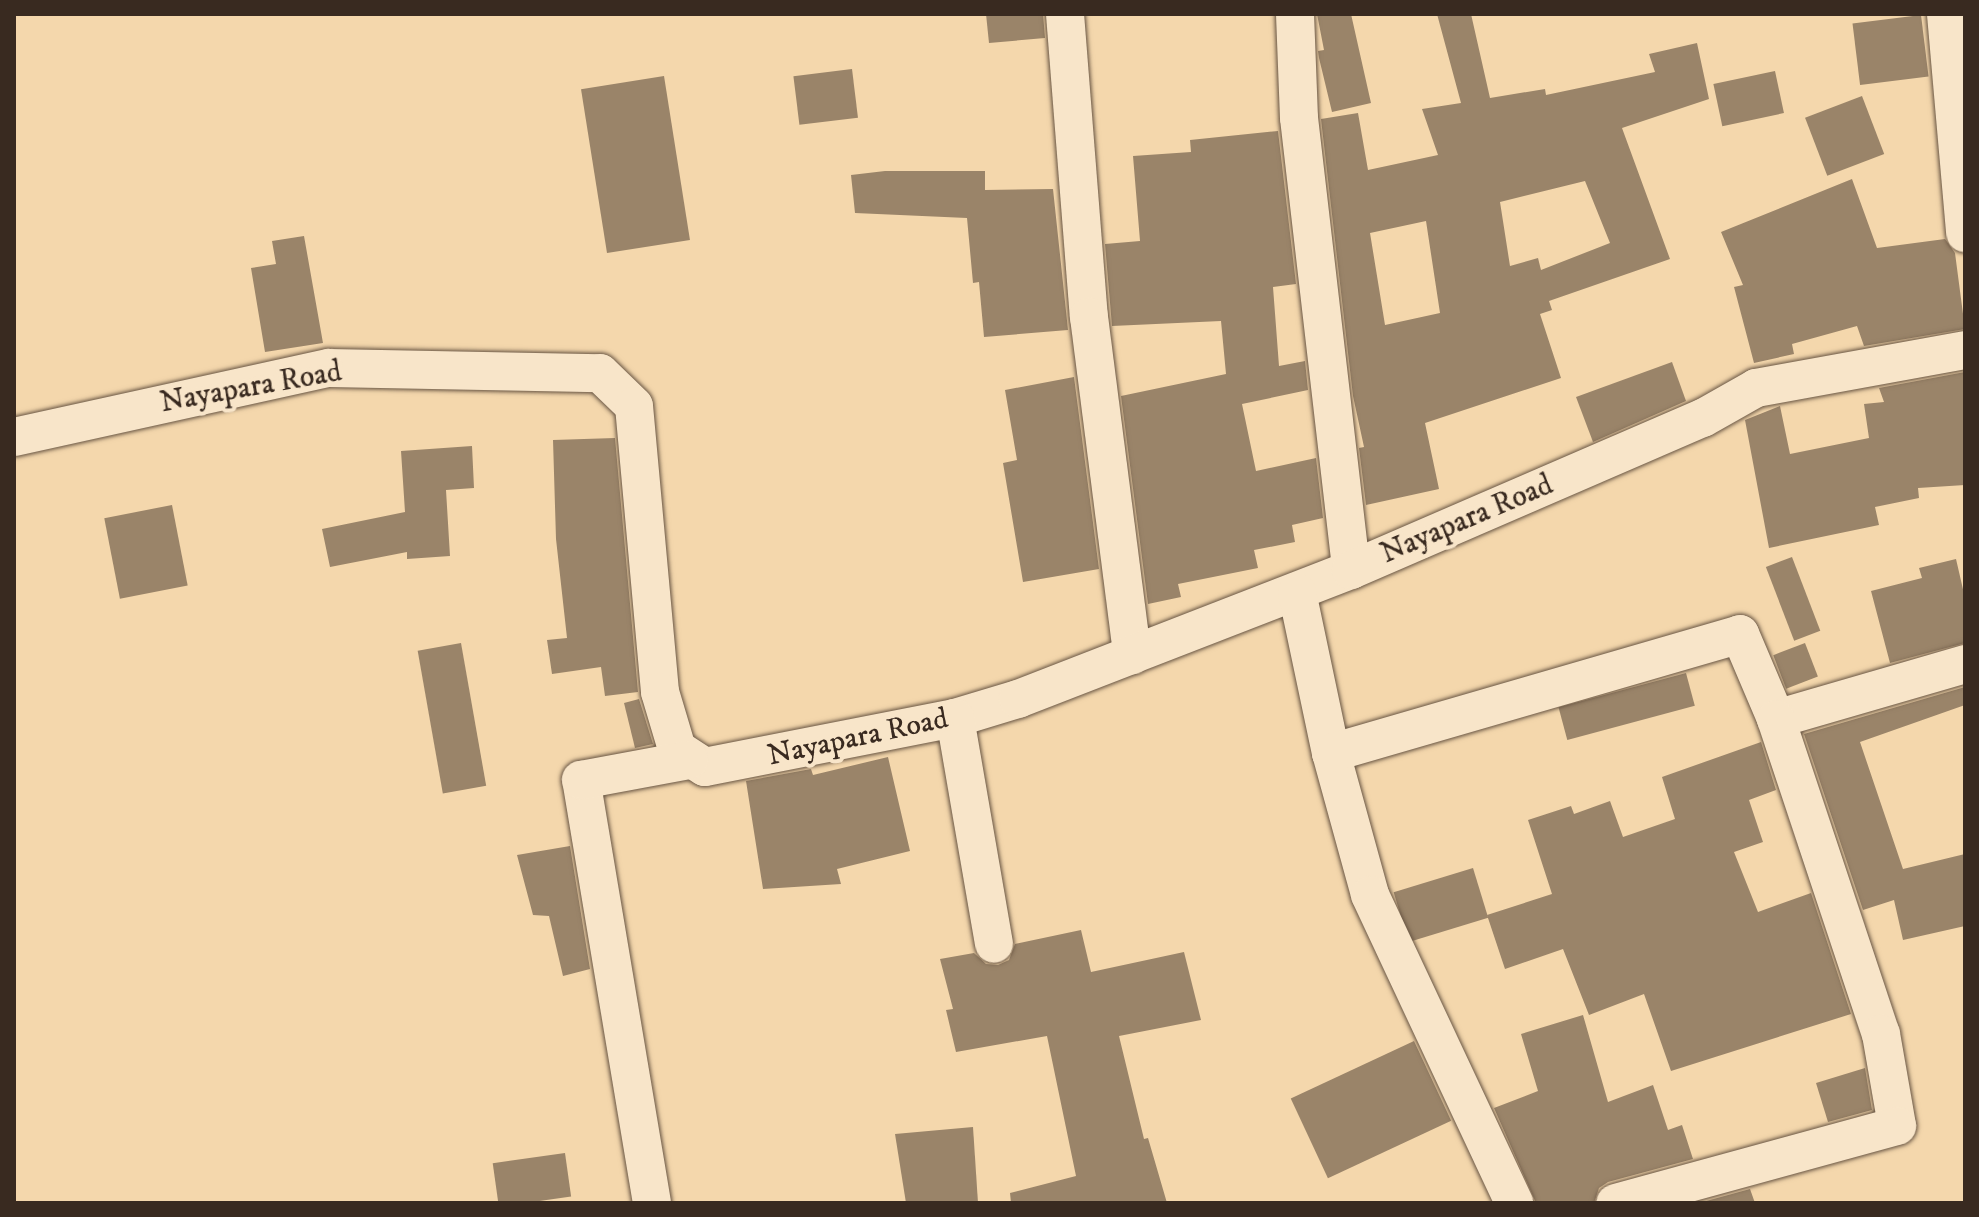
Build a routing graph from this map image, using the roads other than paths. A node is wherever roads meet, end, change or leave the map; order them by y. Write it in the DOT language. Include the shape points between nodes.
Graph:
graph roads {
  1 [pos="1065,14"];
  2 [pos="1295,14"];
  3 [pos="1946,14"];
  4 [pos="1965,233"];
  5 [pos="1965,350"];
  6 [pos="14,437"];
  7 [pos="1351,570"];
  8 [pos="1297,592"];
  9 [pos="1132,655"];
  10 [pos="1965,664"];
  11 [pos="955,718"];
  12 [pos="1776,719"];
  13 [pos="1331,753"];
  14 [pos="689,760"];
  15 [pos="994,944"];
  16 [pos="652,1203"];
  17 [pos="1514,1203"];
  18 [pos="1615,1203"];
  1 -- 9 [label="street" via="1089,317"];
  2 -- 7 [label="street" via="1299,118"];
  3 -- 4 [label="street"];
  5 -- 7 [label="street, Nayapara Road" via="1756,388 1703,418"];
  6 -- 14 [label="street, Nayapara Road" via="329,368 600,373 634,406 660,692 677,749"];
  7 -- 8 [label="street, Nayapara Road"];
  8 -- 9 [label="street, Nayapara Road"];
  8 -- 13 [label="street"];
  9 -- 11 [label="street, Nayapara Road"];
  10 -- 12 [label="street"];
  11 -- 14 [label="street, Nayapara Road" via="743,762 705,767"];
  11 -- 15 [label="street"];
  12 -- 13 [label="street" via="1740,634"];
  12 -- 18 [label="street" via="1881,1034 1897,1126"];
  13 -- 17 [label="street" via="1370,895"];
  14 -- 16 [label="street" via="581,780"];
}
